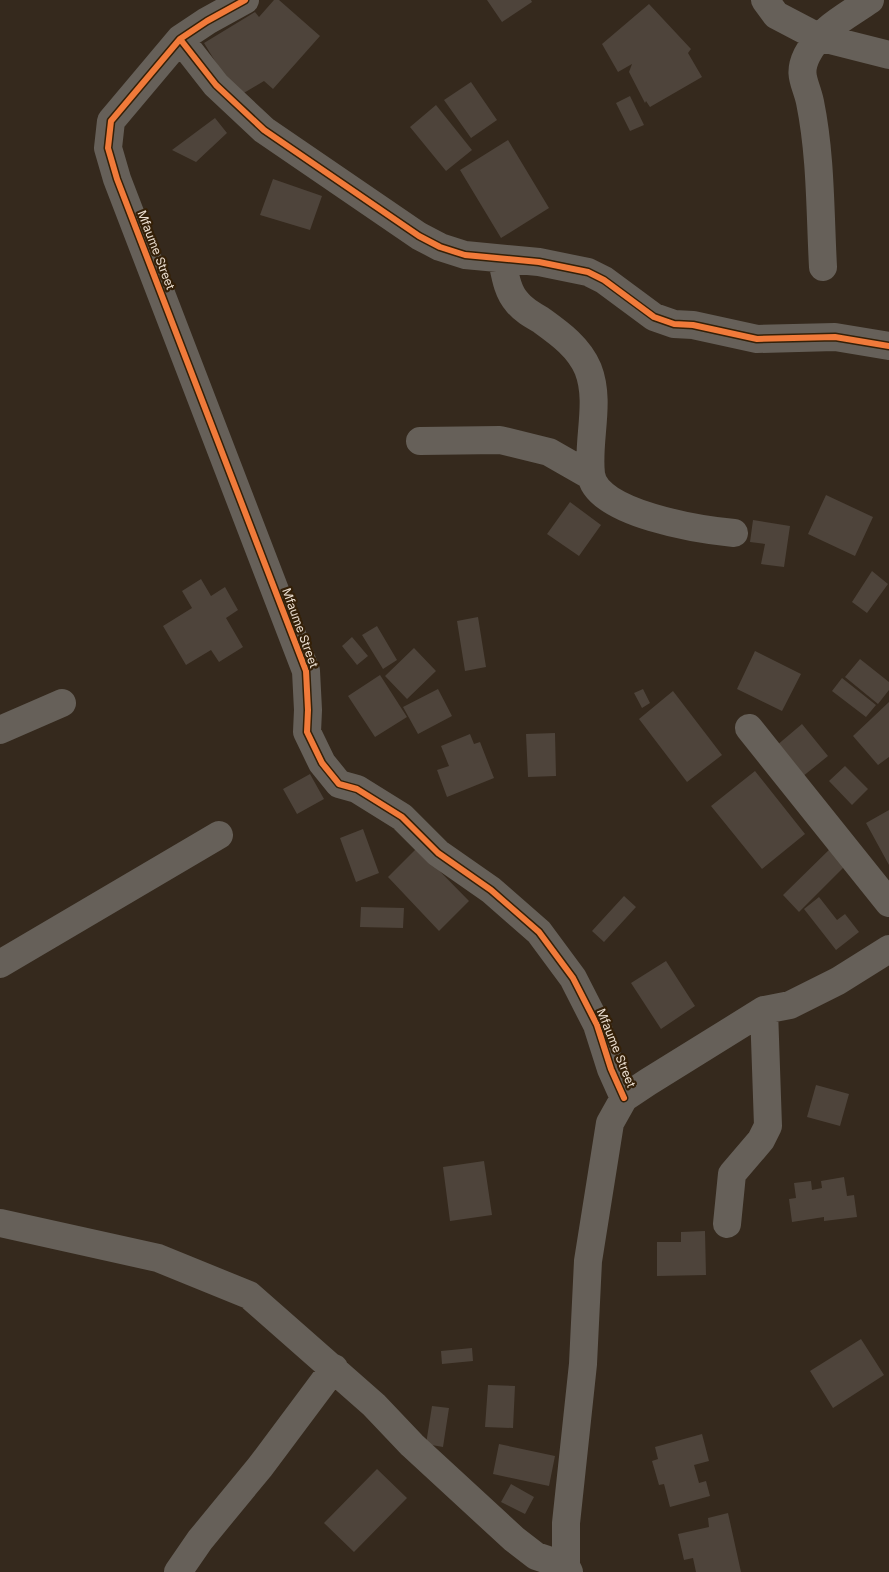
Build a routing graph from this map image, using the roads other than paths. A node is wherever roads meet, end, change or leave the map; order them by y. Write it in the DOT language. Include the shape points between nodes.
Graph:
graph roads {
  1 [pos="245,0"];
  2 [pos="765,0"];
  3 [pos="870,0"];
  4 [pos="818,37"];
  5 [pos="180,39"];
  6 [pos="889,56"];
  7 [pos="502,260"];
  8 [pos="823,266"];
  9 [pos="889,346"];
  10 [pos="420,441"];
  11 [pos="590,476"];
  12 [pos="734,533"];
  13 [pos="62,703"];
  14 [pos="749,728"];
  15 [pos="0,730"];
  16 [pos="219,835"];
  17 [pos="889,903"];
  18 [pos="889,949"];
  19 [pos="0,964"];
  20 [pos="764,1010"];
  21 [pos="624,1098"];
  22 [pos="0,1223"];
  23 [pos="727,1224"];
  24 [pos="334,1368"];
  25 [pos="567,1569"];
  26 [pos="178,1572"];
  1 -- 5 [label="street"];
  2 -- 4 [label="street" via="776,15"];
  3 -- 4 [label="street"];
  4 -- 6 [label="street"];
  4 -- 8 [label="street" via="806,56 801,77 810,100 818,159"];
  5 -- 7 [label="street" via="216,86 264,130 440,248"];
  5 -- 21 [label="street, Mfaume Street" via="111,121 108,148 117,179 306,671 307,732 322,763 339,784 356,789 402,817 438,853 491,890 539,932 573,978 597,1025"];
  7 -- 9 [label="street" via="540,262 588,272 654,317 674,324 757,339 835,337"];
  7 -- 11 [label="street" via="507,284 516,302 573,346 588,368 593,396"];
  10 -- 11 [label="street" via="500,440 549,452"];
  11 -- 12 [label="street" via="601,494 620,505 676,525"];
  13 -- 15 [label="street"];
  14 -- 17 [label="street"];
  16 -- 19 [label="street"];
  18 -- 20 [label="street" via="838,981 790,1005"];
  20 -- 21 [label="street"];
  20 -- 23 [label="street" via="768,1126 761,1140 732,1174"];
  21 -- 25 [label="street" via="610,1123 588,1261 583,1364 566,1523"];
  22 -- 24 [label="street" via="158,1258 249,1294"];
  24 -- 25 [label="street" via="514,1539 536,1556"];
  24 -- 26 [label="street" via="260,1467 210,1526"];
}
